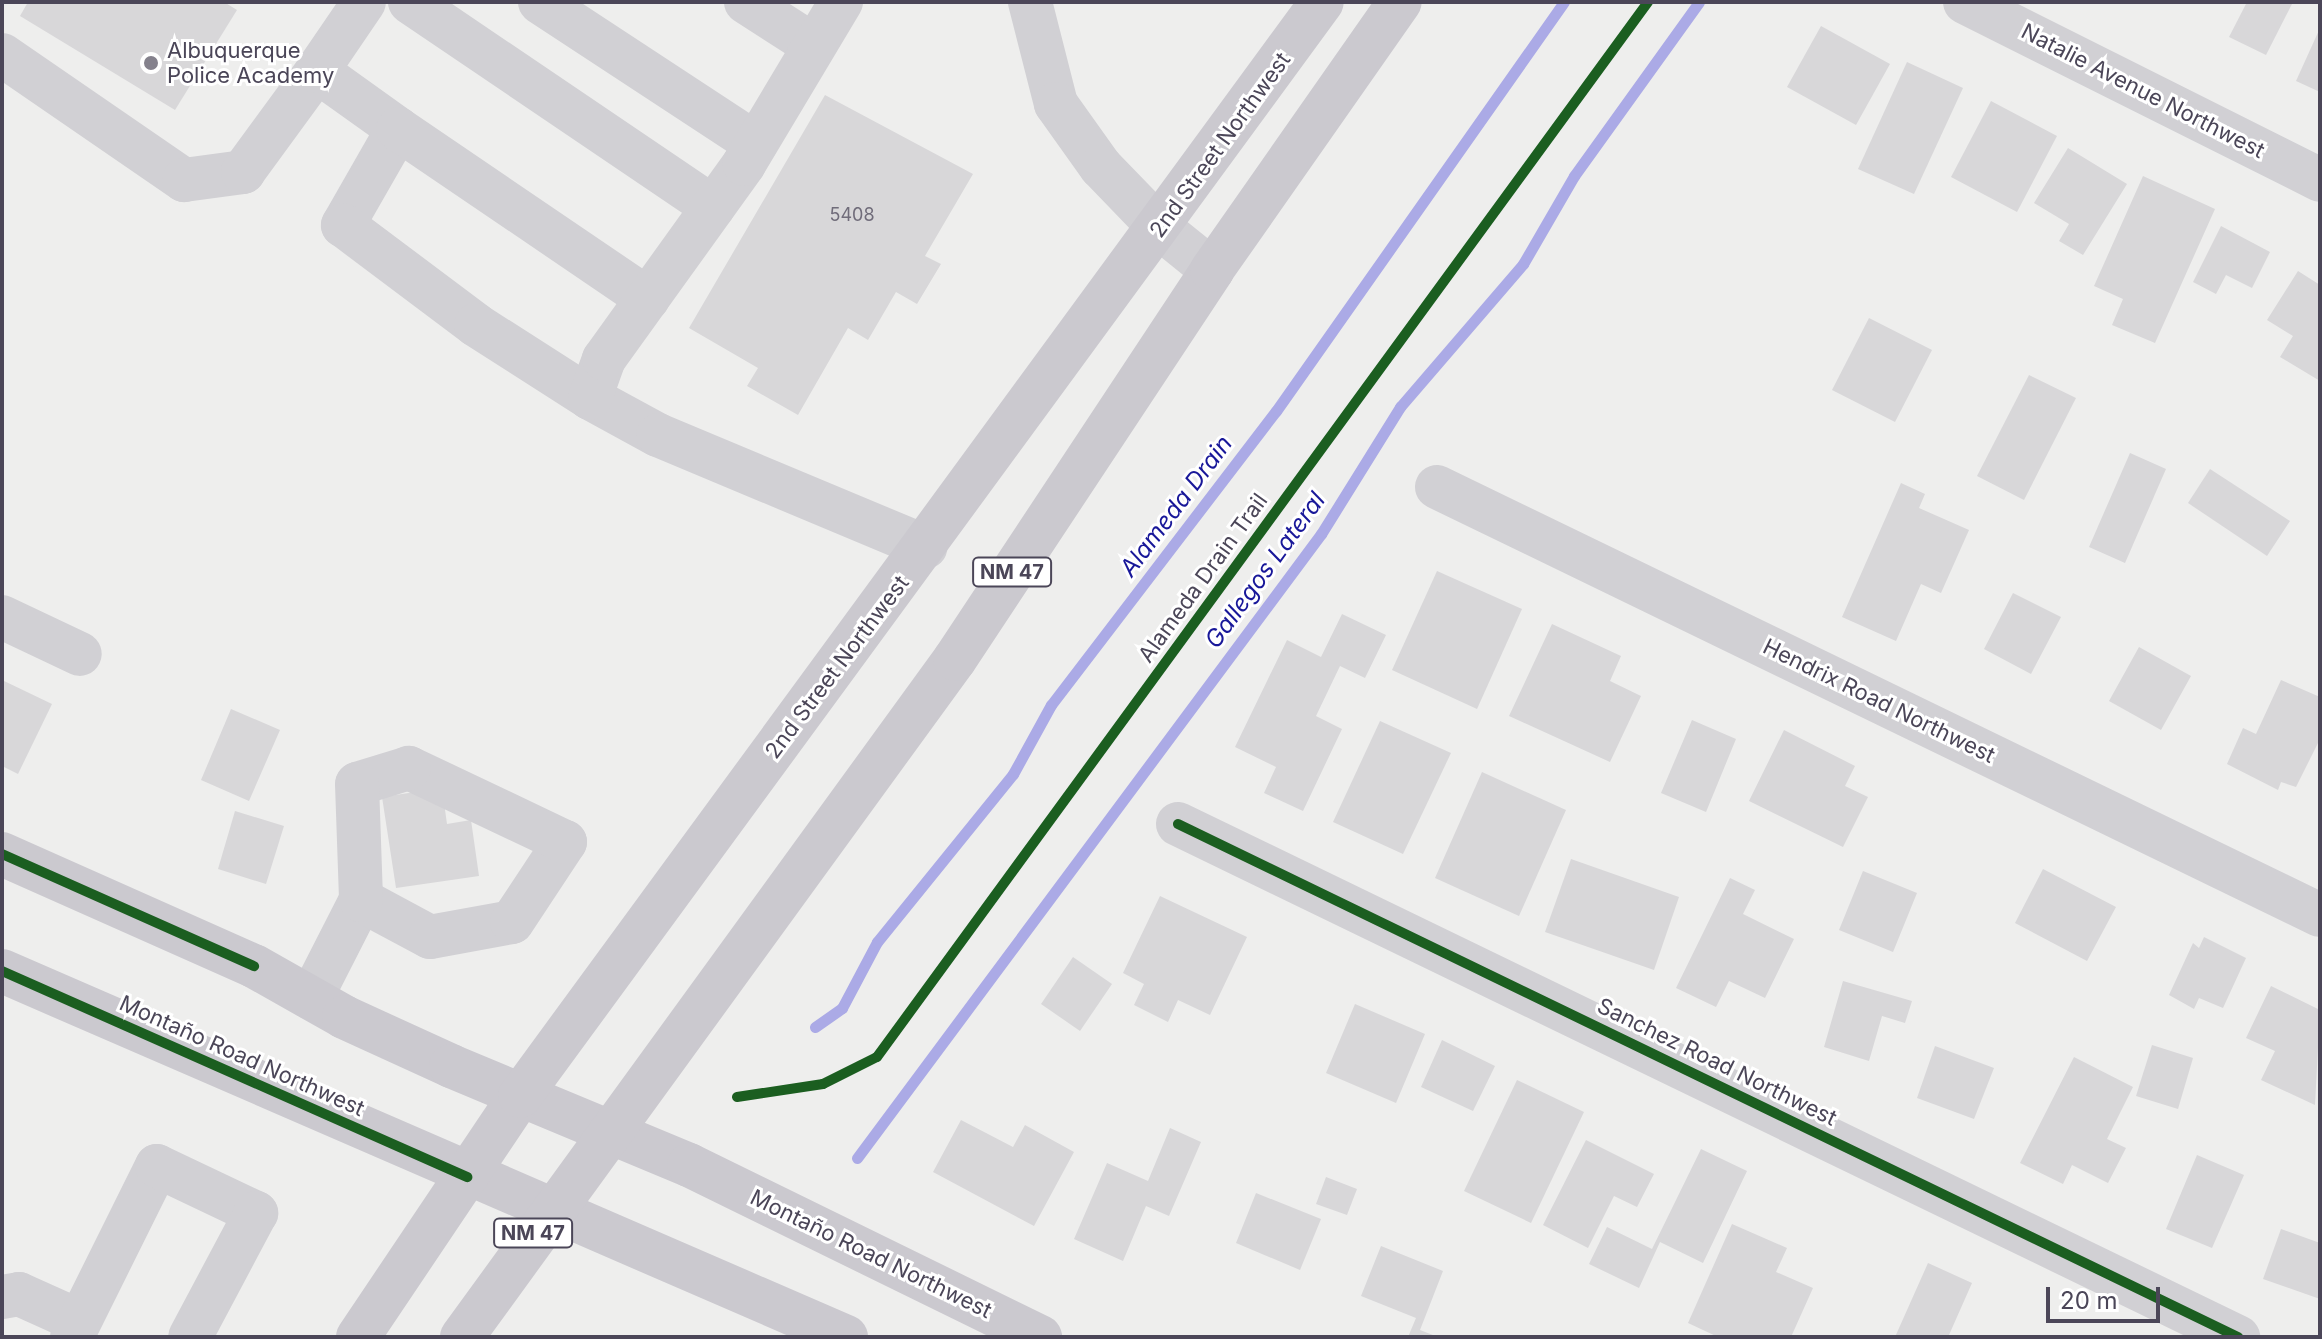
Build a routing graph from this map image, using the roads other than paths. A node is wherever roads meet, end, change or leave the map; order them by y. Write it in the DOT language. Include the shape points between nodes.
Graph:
graph roads {
  1 [pos="364,2"];
  2 [pos="410,2"];
  3 [pos="540,2"];
  4 [pos="746,2"];
  5 [pos="841,2"];
  6 [pos="1030,2"];
  7 [pos="1400,2"];
  8 [pos="1965,2"];
  9 [pos="1314,5"];
  10 [pos="813,45"];
  11 [pos="2,55"];
  12 [pos="317,71"];
  13 [pos="398,129"];
  14 [pos="756,144"];
  15 [pos="2320,180"];
  16 [pos="713,207"];
  17 [pos="1160,228"];
  18 [pos="1212,270"];
  19 [pos="648,299"];
  20 [pos="590,398"];
  21 [pos="1437,487"];
  22 [pos="926,547"];
  23 [pos="2,617"];
  24 [pos="80,654"];
  25 [pos="1178,824"];
  26 [pos="2,854"];
  27 [pos="361,900"];
  28 [pos="2320,915"];
  29 [pos="2,971"];
  30 [pos="311,998"];
  31 [pos="520,1096"];
  32 [pos="607,1131"];
  33 [pos="467,1177"];
  34 [pos="551,1209"];
  35 [pos="2,1297"];
  36 [pos="75,1329"];
  37 [pos="190,1337"];
  38 [pos="358,1337"];
  39 [pos="462,1337"];
  40 [pos="844,1337"];
  41 [pos="1040,1337"];
  42 [pos="2238,1337"];
  1 -- 12 [label="street"];
  2 -- 16 [label="street"];
  3 -- 14 [label="street"];
  4 -- 10 [label="street"];
  5 -- 10 [label="street"];
  6 -- 17 [label="street" via="1056,104 1101,167"];
  7 -- 18 [label="main road, NM 47"];
  8 -- 15 [label="street, Natalie Avenue Northwest"];
  9 -- 17 [label="main road, 2nd Street Northwest"];
  10 -- 14 [label="street"];
  11 -- 12 [label="street" via="184,180 243,172"];
  12 -- 13 [label="street"];
  13 -- 19 [label="street"];
  13 -- 20 [label="street" via="343,225 476,325"];
  14 -- 16 [label="street"];
  16 -- 19 [label="street"];
  17 -- 18 [label="street"];
  17 -- 22 [label="main road, 2nd Street Northwest"];
  18 -- 32 [label="main road, NM 47" via="955,659"];
  19 -- 20 [label="street" via="604,359"];
  20 -- 22 [label="street" via="658,435"];
  21 -- 28 [label="street, Hendrix Road Northwest"];
  22 -- 31 [label="main road, 2nd Street Northwest"];
  23 -- 24 [label="street"];
  25 -- 42 [label="street, Sanchez Road Northwest"];
  26 -- 30 [label="main road, Montaño Road Northwest" via="254,966"];
  27 -- 27 [label="street" via="357,784 409,768 565,842 512,922 430,937"];
  27 -- 30 [label="street"];
  29 -- 33 [label="main road, Montaño Road Northwest"];
  30 -- 31 [label="main road, Montaño Road Northwest"];
  31 -- 32 [label="main road, Montaño Road Northwest"];
  31 -- 33 [label="main road, 2nd Street Northwest"];
  32 -- 34 [label="main road, NM 47"];
  32 -- 41 [label="main road, Montaño Road Northwest"];
  33 -- 34 [label="main road, Montaño Road Northwest"];
  33 -- 38 [label="main road, 2nd Street Northwest"];
  34 -- 39 [label="main road, NM 47"];
  34 -- 40 [label="main road, Montaño Road Northwest"];
  35 -- 36 [label="street" via="19,1294"];
  36 -- 37 [label="street" via="157,1166 256,1213"];
}
